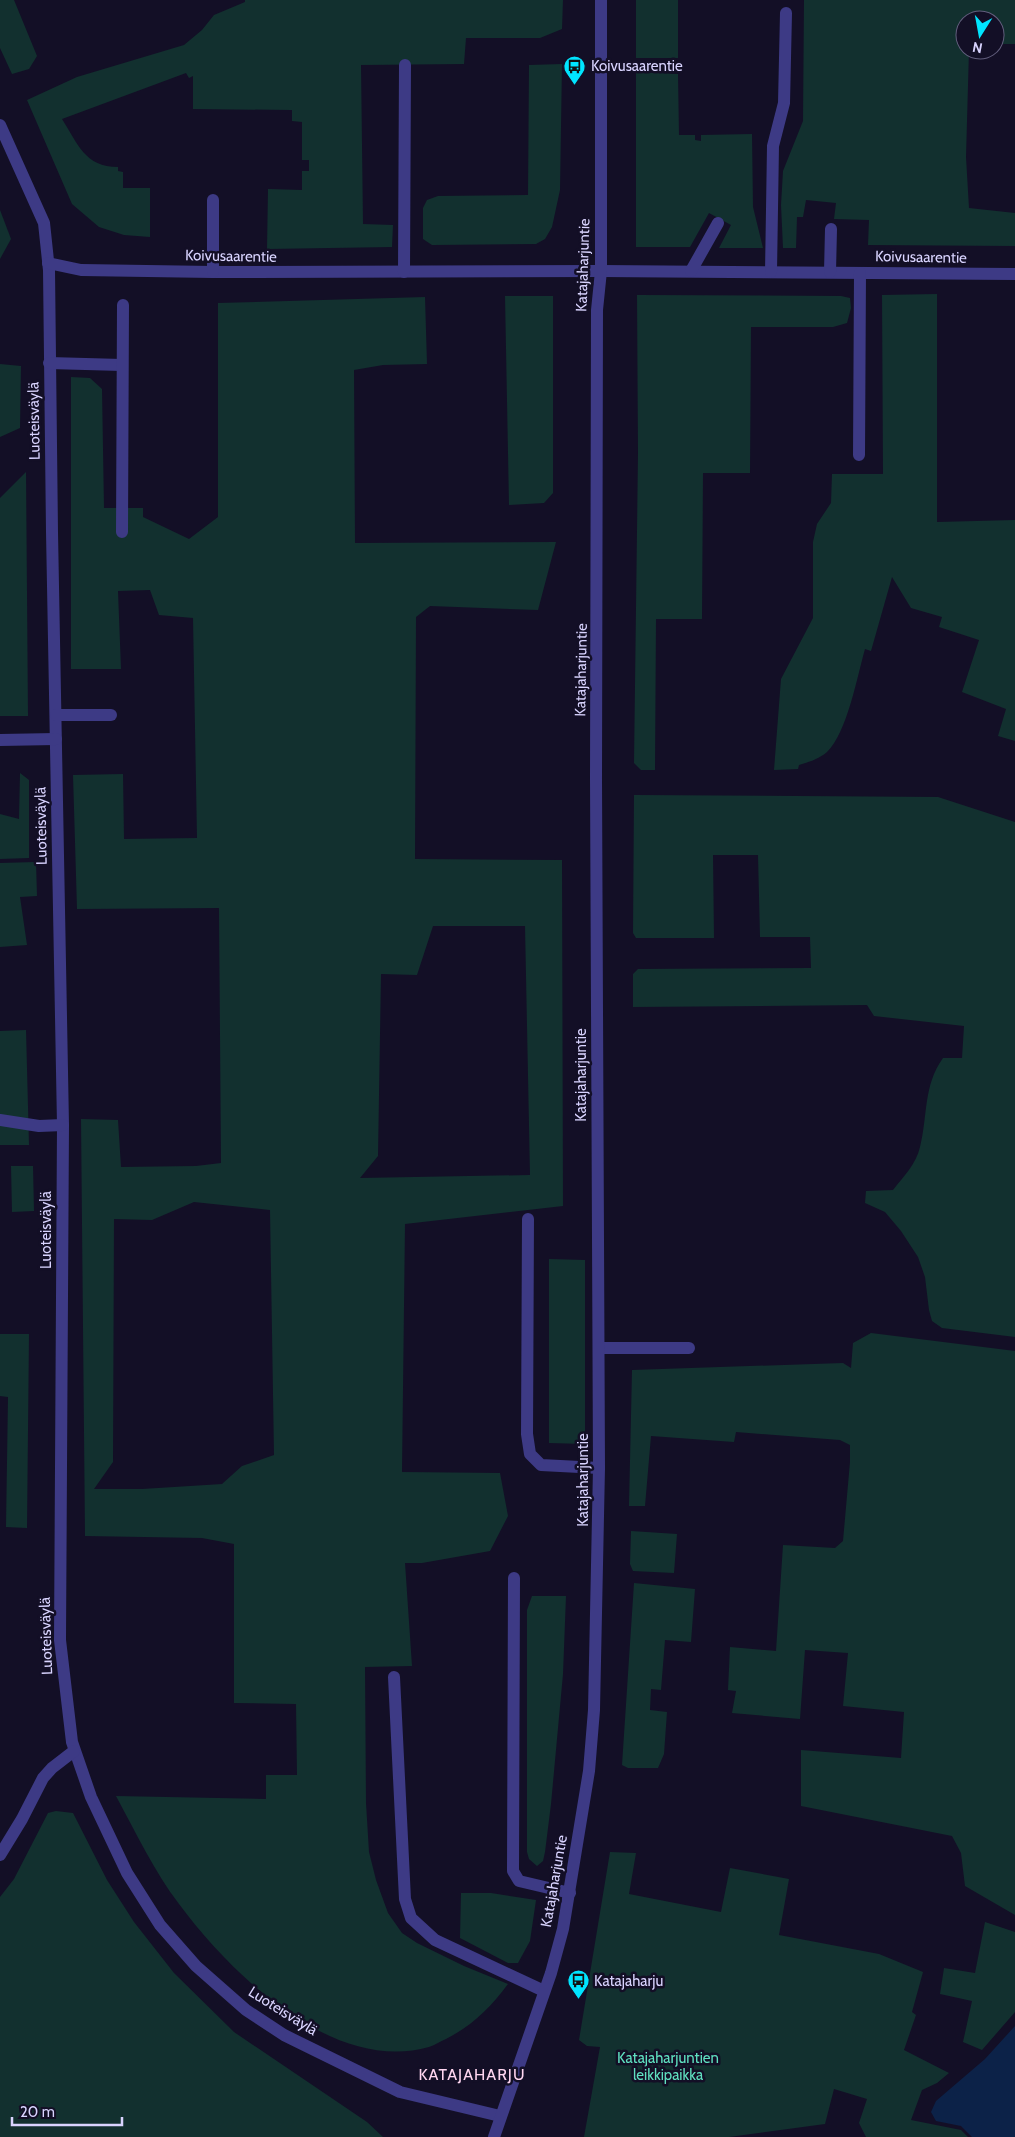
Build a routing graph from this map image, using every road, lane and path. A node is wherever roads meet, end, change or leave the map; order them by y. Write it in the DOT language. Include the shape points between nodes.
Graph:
graph roads {
  1 [pos="601,0"];
  2 [pos="786,13"];
  3 [pos="405,65"];
  4 [pos="0,125"];
  5 [pos="213,200"];
  6 [pos="718,223"];
  7 [pos="830,229"];
  8 [pos="48,263"];
  9 [pos="601,271"];
  10 [pos="691,271"];
  11 [pos="213,272"];
  12 [pos="404,272"];
  13 [pos="771,272"];
  14 [pos="830,272"];
  15 [pos="860,273"];
  16 [pos="1015,274"];
  17 [pos="122,305"];
  18 [pos="49,363"];
  19 [pos="122,365"];
  20 [pos="859,454"];
  21 [pos="122,532"];
  22 [pos="111,715"];
  23 [pos="56,716"];
  24 [pos="56,738"];
  25 [pos="0,740"];
  26 [pos="0,1120"];
  27 [pos="63,1125"];
  28 [pos="528,1219"];
  29 [pos="599,1348"];
  30 [pos="689,1348"];
  31 [pos="599,1468"];
  32 [pos="514,1578"];
  33 [pos="394,1677"];
  34 [pos="74,1751"];
  35 [pos="0,1855"];
  36 [pos="570,1892"];
  37 [pos="544,1991"];
  38 [pos="500,2116"];
  39 [pos="494,2137"];
  1 -- 9 [label="street, Katajaharjuntie"];
  2 -- 13 [label="street" via="784,103 773,146"];
  3 -- 12 [label="street"];
  4 -- 8 [label="street, Luoteisväylä" via="44,223"];
  5 -- 11 [label="street"];
  6 -- 10 [label="street"];
  7 -- 14 [label="street"];
  8 -- 11 [label="street, Koivusaarentie" via="80,270"];
  8 -- 18 [label="street, Luoteisväylä"];
  9 -- 10 [label="street, Koivusaarentie"];
  9 -- 12 [label="street, Koivusaarentie"];
  9 -- 29 [label="street, Katajaharjuntie" via="597,320 596,779"];
  10 -- 13 [label="street, Koivusaarentie"];
  11 -- 12 [label="street, Koivusaarentie"];
  13 -- 14 [label="street, Koivusaarentie"];
  14 -- 15 [label="street, Koivusaarentie"];
  15 -- 16 [label="street, Koivusaarentie"];
  15 -- 20 [label="street"];
  17 -- 19 [label="street"];
  18 -- 19 [label="street"];
  18 -- 23 [label="street, Luoteisväylä"];
  19 -- 21 [label="street"];
  22 -- 23 [label="street"];
  23 -- 24 [label="street, Luoteisväylä"];
  24 -- 25 [label="street"];
  24 -- 27 [label="street, Luoteisväylä"];
  26 -- 27 [label="street" via="40,1126"];
  27 -- 34 [label="street, Luoteisväylä" via="60,1640"];
  28 -- 31 [label="street" via="527,1434 530,1454 541,1465"];
  29 -- 30 [label="street"];
  29 -- 31 [label="street, Katajaharjuntie"];
  31 -- 36 [label="street, Katajaharjuntie" via="594,1710 589,1771"];
  32 -- 36 [label="street" via="513,1871 519,1881"];
  33 -- 37 [label="street" via="405,1899 411,1918 434,1940"];
  34 -- 35 [label="street" via="43,1778"];
  34 -- 38 [label="street, Luoteisväylä" via="127,1873 160,1925 196,1966 246,2010 284,2035 400,2092"];
  36 -- 37 [label="street, Katajaharjuntie" via="563,1929"];
  37 -- 38 [label="street, Katajaharjuntie"];
  38 -- 39 [label="street, Katajaharjuntie"];
}
